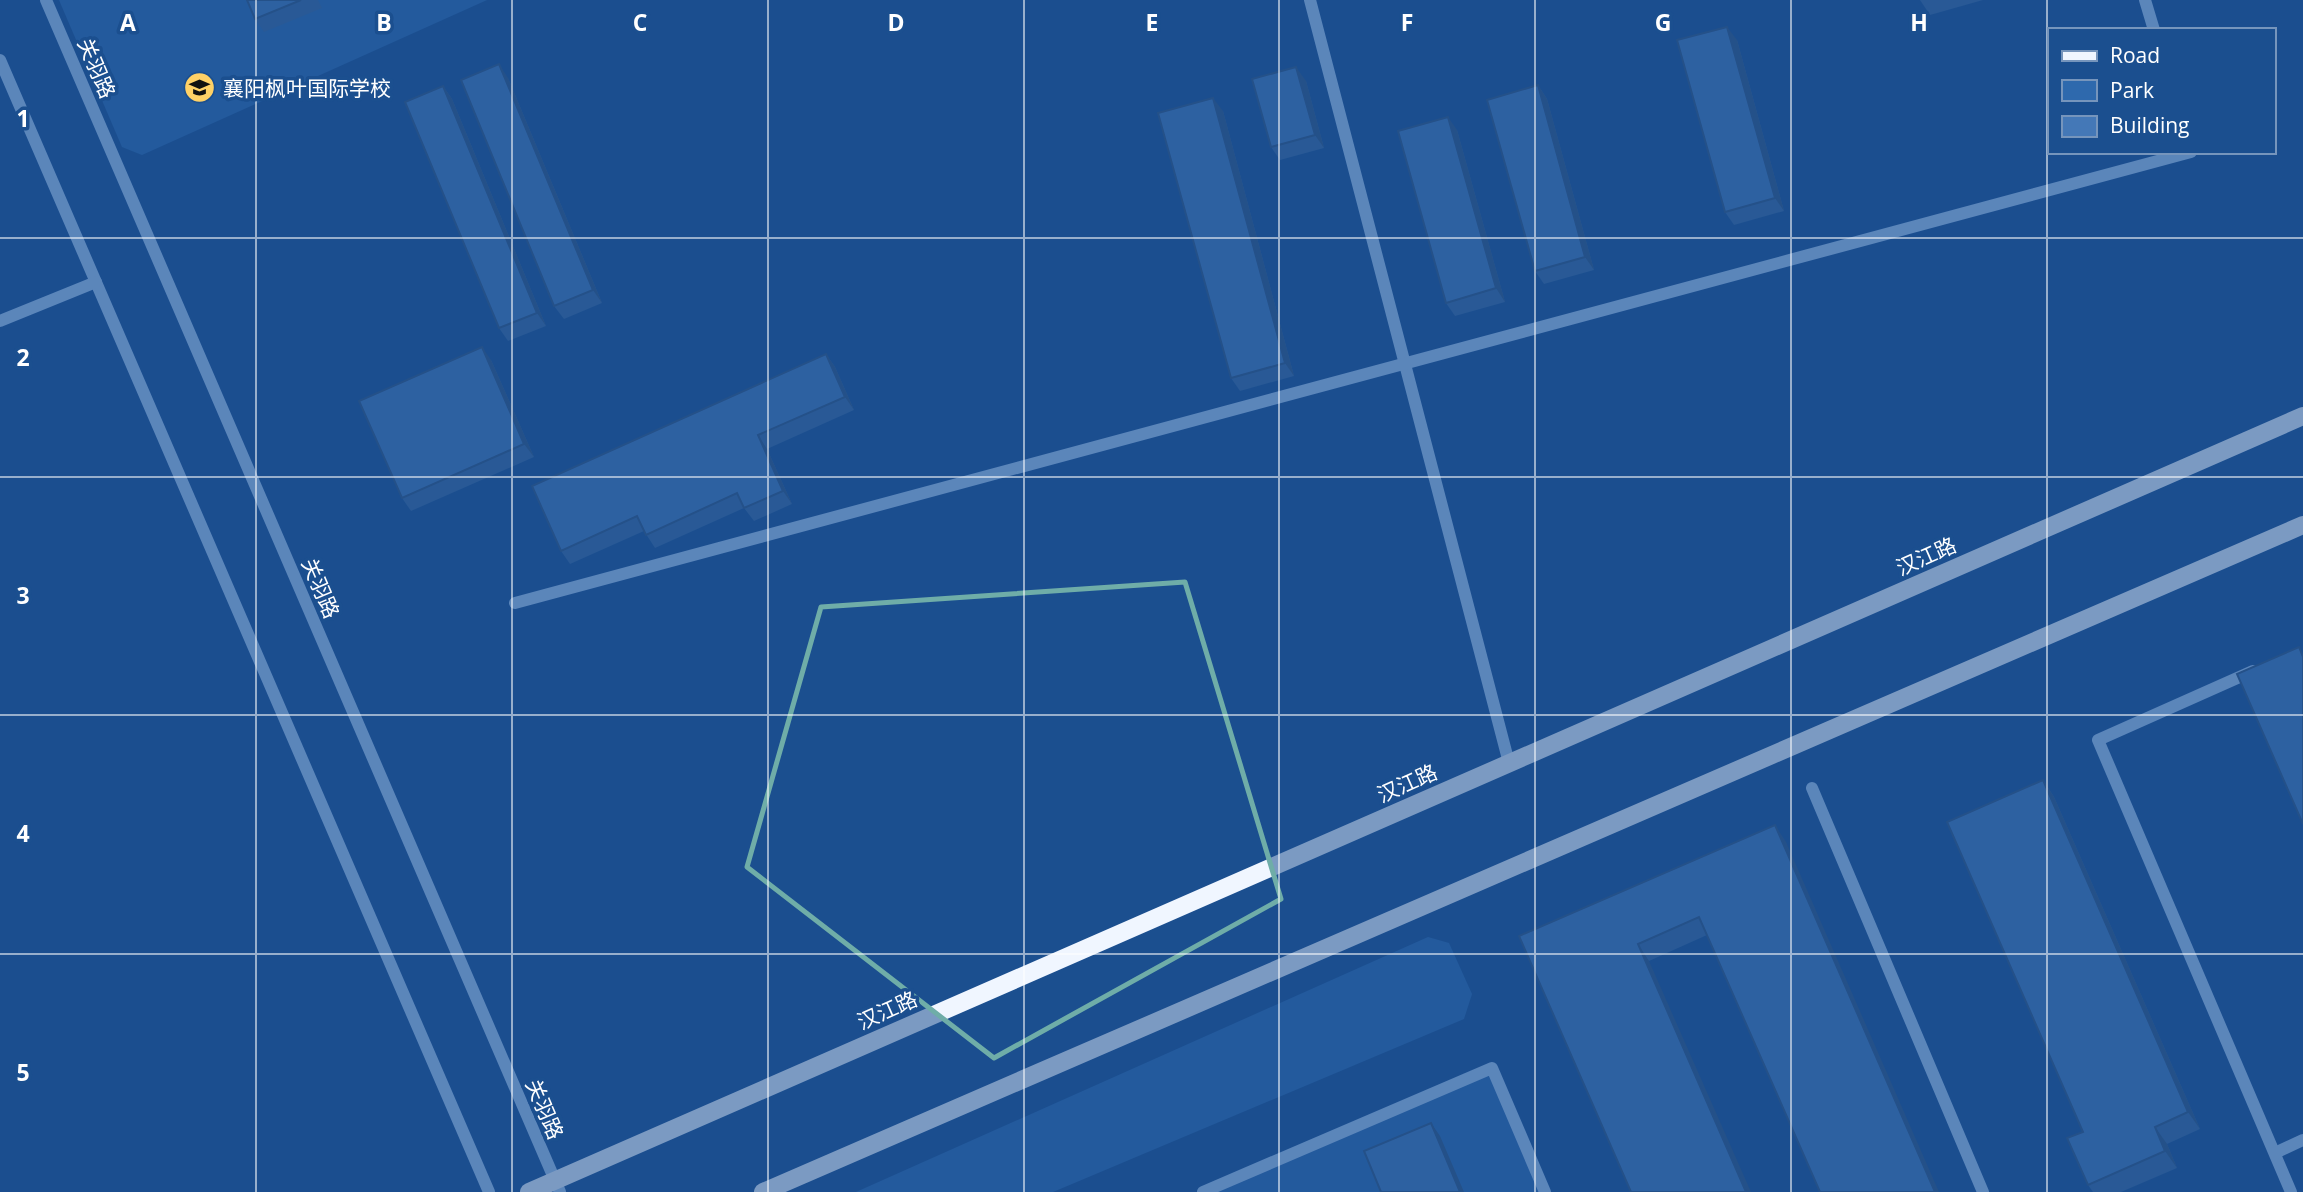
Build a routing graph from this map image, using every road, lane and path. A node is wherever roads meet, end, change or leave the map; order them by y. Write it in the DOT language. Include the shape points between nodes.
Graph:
graph roads {
  1 [pos="46,0"];
  2 [pos="1310,0"];
  3 [pos="2145,0"];
  4 [pos="2153,28"];
  5 [pos="0,60"];
  6 [pos="2184,154"];
  7 [pos="96,282"];
  8 [pos="0,321"];
  9 [pos="1405,365"];
  10 [pos="2303,416"];
  11 [pos="2303,525"];
  12 [pos="515,603"];
  13 [pos="2267,665"];
  14 [pos="1509,763"];
  15 [pos="1812,788"];
  16 [pos="2303,1140"];
  17 [pos="2275,1153"];
  18 [pos="557,1186"];
  19 [pos="489,1192"];
  20 [pos="528,1192"];
  21 [pos="763,1192"];
  22 [pos="1203,1192"];
  23 [pos="1545,1192"];
  24 [pos="1983,1192"];
  25 [pos="2291,1192"];
  1 -- 18 [label="street, 关羽路"];
  2 -- 9 [label="street"];
  3 -- 4 [label="street"];
  5 -- 7 [label="street"];
  6 -- 9 [label="street"];
  7 -- 8 [label="street"];
  7 -- 19 [label="street"];
  9 -- 12 [label="street"];
  9 -- 14 [label="street"];
  10 -- 14 [label="main road, 汉江路"];
  11 -- 21 [label="main road"];
  13 -- 17 [label="street" via="2098,740"];
  14 -- 18 [label="main road, 汉江路"];
  15 -- 24 [label="street"];
  16 -- 17 [label="street"];
  17 -- 25 [label="street"];
  18 -- 20 [label="main road, 汉江路"];
  22 -- 23 [label="street" via="1492,1068"];
}
